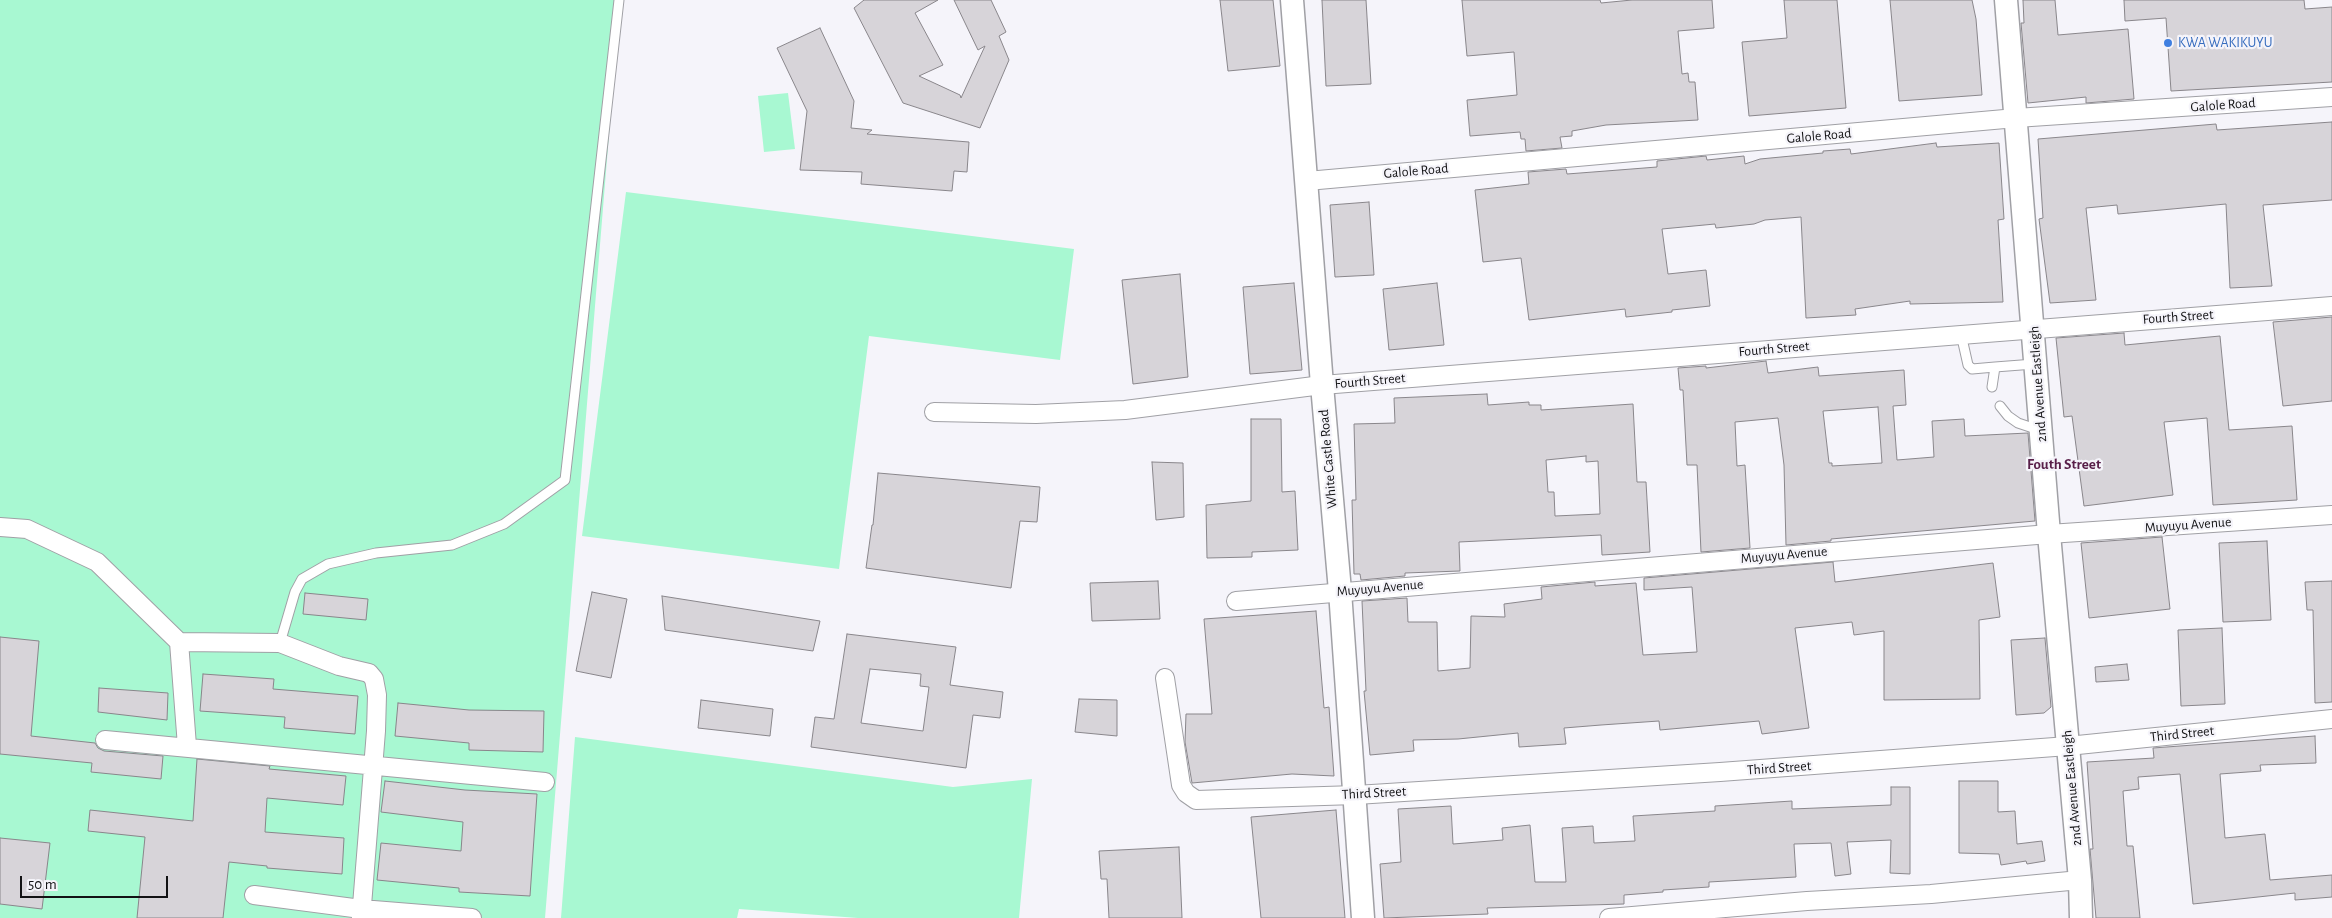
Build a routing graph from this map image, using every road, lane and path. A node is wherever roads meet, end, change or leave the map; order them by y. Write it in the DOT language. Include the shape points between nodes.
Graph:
graph roads {
  1 [pos="619,0"];
  2 [pos="1292,0"];
  3 [pos="2006,0"];
  4 [pos="2332,97"];
  5 [pos="2016,118"];
  6 [pos="1307,181"];
  7 [pos="2332,306"];
  8 [pos="2034,328"];
  9 [pos="1962,334"];
  10 [pos="2036,364"];
  11 [pos="1995,367"];
  12 [pos="1322,385"];
  13 [pos="1992,387"];
  14 [pos="2000,406"];
  15 [pos="934,412"];
  16 [pos="2041,431"];
  17 [pos="2332,515"];
  18 [pos="0,527"];
  19 [pos="2049,534"];
  20 [pos="1340,591"];
  21 [pos="1236,601"];
  22 [pos="180,642"];
  23 [pos="280,643"];
  24 [pos="1165,678"];
  25 [pos="2332,719"];
  26 [pos="105,740"];
  27 [pos="187,746"];
  28 [pos="2068,746"];
  29 [pos="374,765"];
  30 [pos="545,782"];
  31 [pos="1356,795"];
  32 [pos="2080,880"];
  33 [pos="254,896"];
  34 [pos="361,913"];
  35 [pos="1710,914"];
  36 [pos="472,918"];
  37 [pos="1363,918"];
  38 [pos="1617,918"];
  39 [pos="2082,918"];
  1 -- 23 [label="lane" via="565,480 504,524 452,545 376,553 328,564 302,579"];
  2 -- 6 [label="street, White Castle Road"];
  3 -- 5 [label="street, 2nd Avenue Eastleigh"];
  4 -- 5 [label="street, Galole Road"];
  5 -- 6 [label="street, Galole Road"];
  5 -- 8 [label="street, 2nd Avenue Eastleigh"];
  6 -- 12 [label="street, White Castle Road"];
  7 -- 8 [label="street, Fourth Street"];
  8 -- 9 [label="street, Fourth Street"];
  8 -- 10 [label="street, 2nd Avenue Eastleigh"];
  9 -- 11 [label="lane" via="1968,365 1972,369"];
  9 -- 12 [label="street, Fourth Street"];
  10 -- 11 [label="lane"];
  10 -- 16 [label="street, 2nd Avenue Eastleigh"];
  11 -- 13 [label="lane"];
  12 -- 15 [label="street, Fourth Street" via="1125,410 1036,414"];
  12 -- 20 [label="street, White Castle Road"];
  14 -- 16 [label="lane" via="2018,423"];
  16 -- 19 [label="street, 2nd Avenue Eastleigh"];
  17 -- 19 [label="street, Muyuyu Avenue"];
  18 -- 22 [label="street" via="27,530 97,562"];
  19 -- 20 [label="street, Muyuyu Avenue"];
  19 -- 28 [label="street, 2nd Avenue Eastleigh"];
  20 -- 21 [label="street, Muyuyu Avenue"];
  20 -- 31 [label="street, White Castle Road"];
  22 -- 23 [label="street"];
  22 -- 27 [label="street"];
  23 -- 29 [label="street" via="339,666 369,673 374,679 377,696"];
  24 -- 31 [label="street, Third Street" via="1181,785 1196,800"];
  25 -- 28 [label="street, Third Street"];
  26 -- 27 [label="street"];
  27 -- 29 [label="street"];
  28 -- 31 [label="street, Third Street"];
  28 -- 32 [label="street, 2nd Avenue Eastleigh"];
  29 -- 30 [label="street"];
  29 -- 34 [label="street"];
  31 -- 37 [label="street, White Castle Road"];
  32 -- 35 [label="street"];
  32 -- 39 [label="street, 2nd Avenue Eastleigh"];
  33 -- 34 [label="street"];
  34 -- 36 [label="street"];
  35 -- 38 [label="street"];
}
